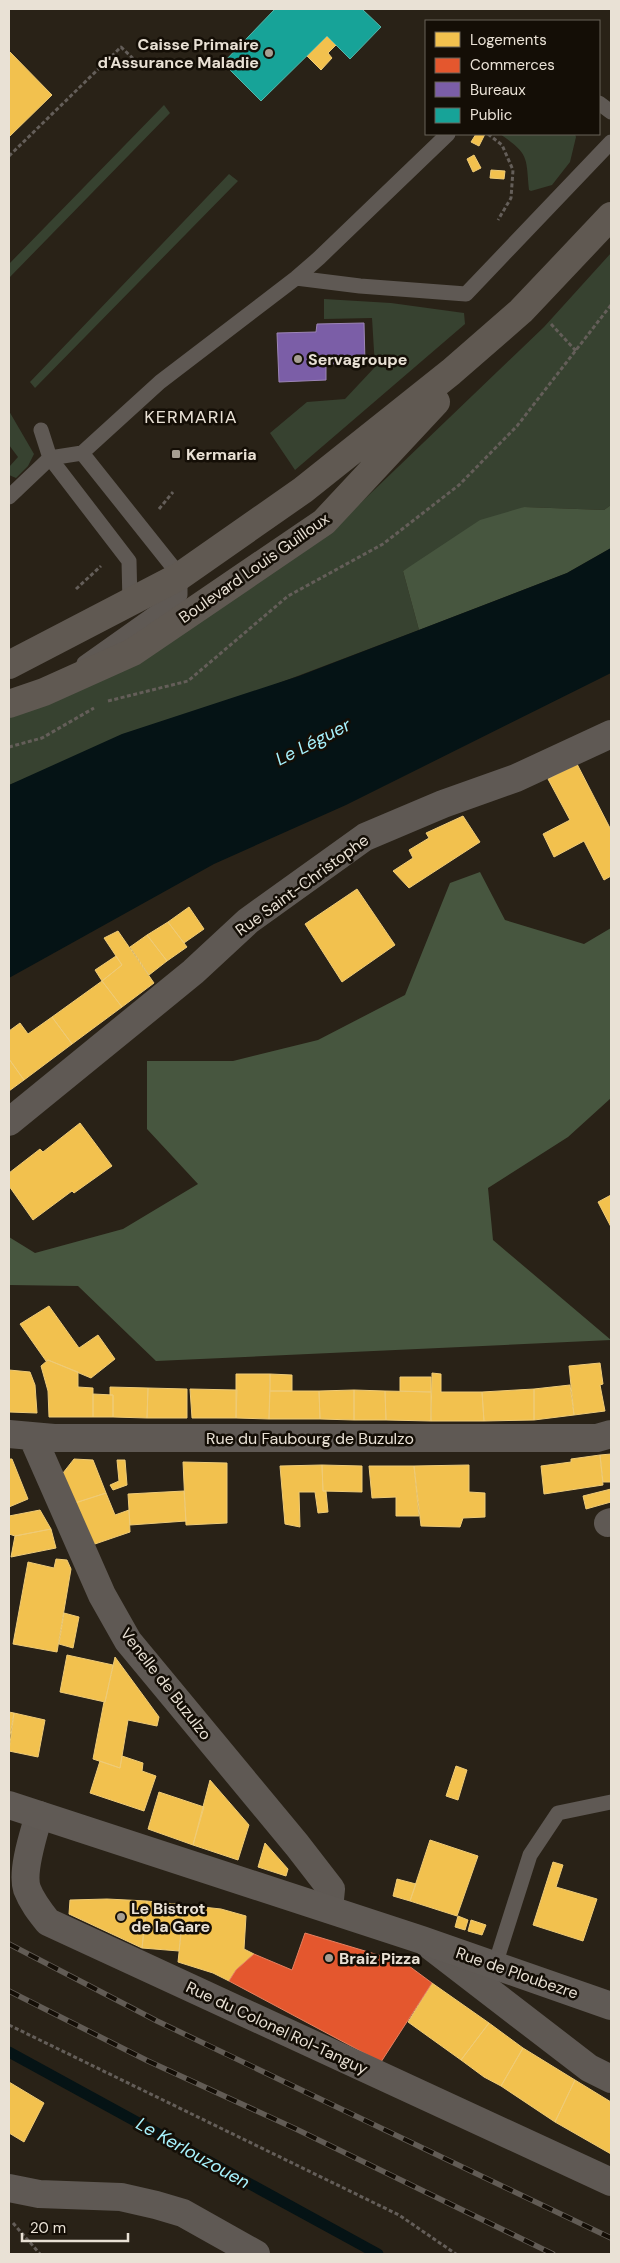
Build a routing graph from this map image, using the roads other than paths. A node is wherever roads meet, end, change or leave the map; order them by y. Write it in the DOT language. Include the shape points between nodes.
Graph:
graph roads {
  1 [pos="600,104"];
  2 [pos="611,112"];
  3 [pos="447,135"];
  4 [pos="611,142"];
  5 [pos="611,216"];
  6 [pos="296,278"];
  7 [pos="521,311"];
  8 [pos="41,430"];
  9 [pos="82,452"];
  10 [pos="50,458"];
  11 [pos="9,497"];
  12 [pos="180,576"];
  13 [pos="130,603"];
  14 [pos="9,664"];
  15 [pos="44,692"];
  16 [pos="9,704"];
  17 [pos="611,734"];
  18 [pos="9,1122"];
  19 [pos="611,1434"];
  20 [pos="20,1435"];
  21 [pos="611,1802"];
  22 [pos="9,1805"];
  23 [pos="40,1815"];
  24 [pos="329,1909"];
  25 [pos="422,1940"];
  26 [pos="495,1965"];
  27 [pos="611,2006"];
  28 [pos="611,2079"];
  29 [pos="611,2182"];
  30 [pos="9,2188"];
  31 [pos="256,2254"];
  1 -- 2 [label="lane"];
  3 -- 6 [label="lane"];
  4 -- 6 [label="lane" via="466,294"];
  5 -- 7 [label="main road"];
  6 -- 9 [label="lane" via="160,382"];
  7 -- 12 [label="main road" via="451,372 303,490"];
  7 -- 15 [label="main road, Boulevard Louis Guilloux" via="324,522 133,652"];
  8 -- 10 [label="lane"];
  9 -- 10 [label="lane"];
  9 -- 12 [label="lane"];
  10 -- 11 [label="lane"];
  10 -- 13 [label="lane" via="129,561"];
  12 -- 13 [label="main road"];
  12 -- 15 [label="lane" via="180,594"];
  13 -- 14 [label="main road"];
  15 -- 16 [label="main road, Boulevard Louis Guilloux"];
  17 -- 18 [label="street, Rue Saint-Christophe" via="516,778 365,837 248,921 194,972"];
  19 -- 20 [label="street, Rue du Faubourg de Buzulzo" via="597,1438"];
  20 -- 24 [label="street, Venelle de Buzulzo" via="128,1641 331,1889"];
  21 -- 26 [label="lane" via="558,1813 530,1855"];
  22 -- 23 [label="main road, Rue de Ploubezre"];
  23 -- 24 [label="main road, Rue de Ploubezre"];
  23 -- 29 [label="street, Rue du Colonel Rol-Tanguy" via="32,1839 26,1886 34,1904 48,1922"];
  24 -- 25 [label="main road, Rue de Ploubezre"];
  25 -- 26 [label="main road, Rue de Ploubezre"];
  25 -- 28 [label="street" via="589,2068"];
  26 -- 27 [label="main road, Rue de Ploubezre"];
  30 -- 31 [label="street" via="39,2194 121,2198 156,2205 183,2213"];
}
